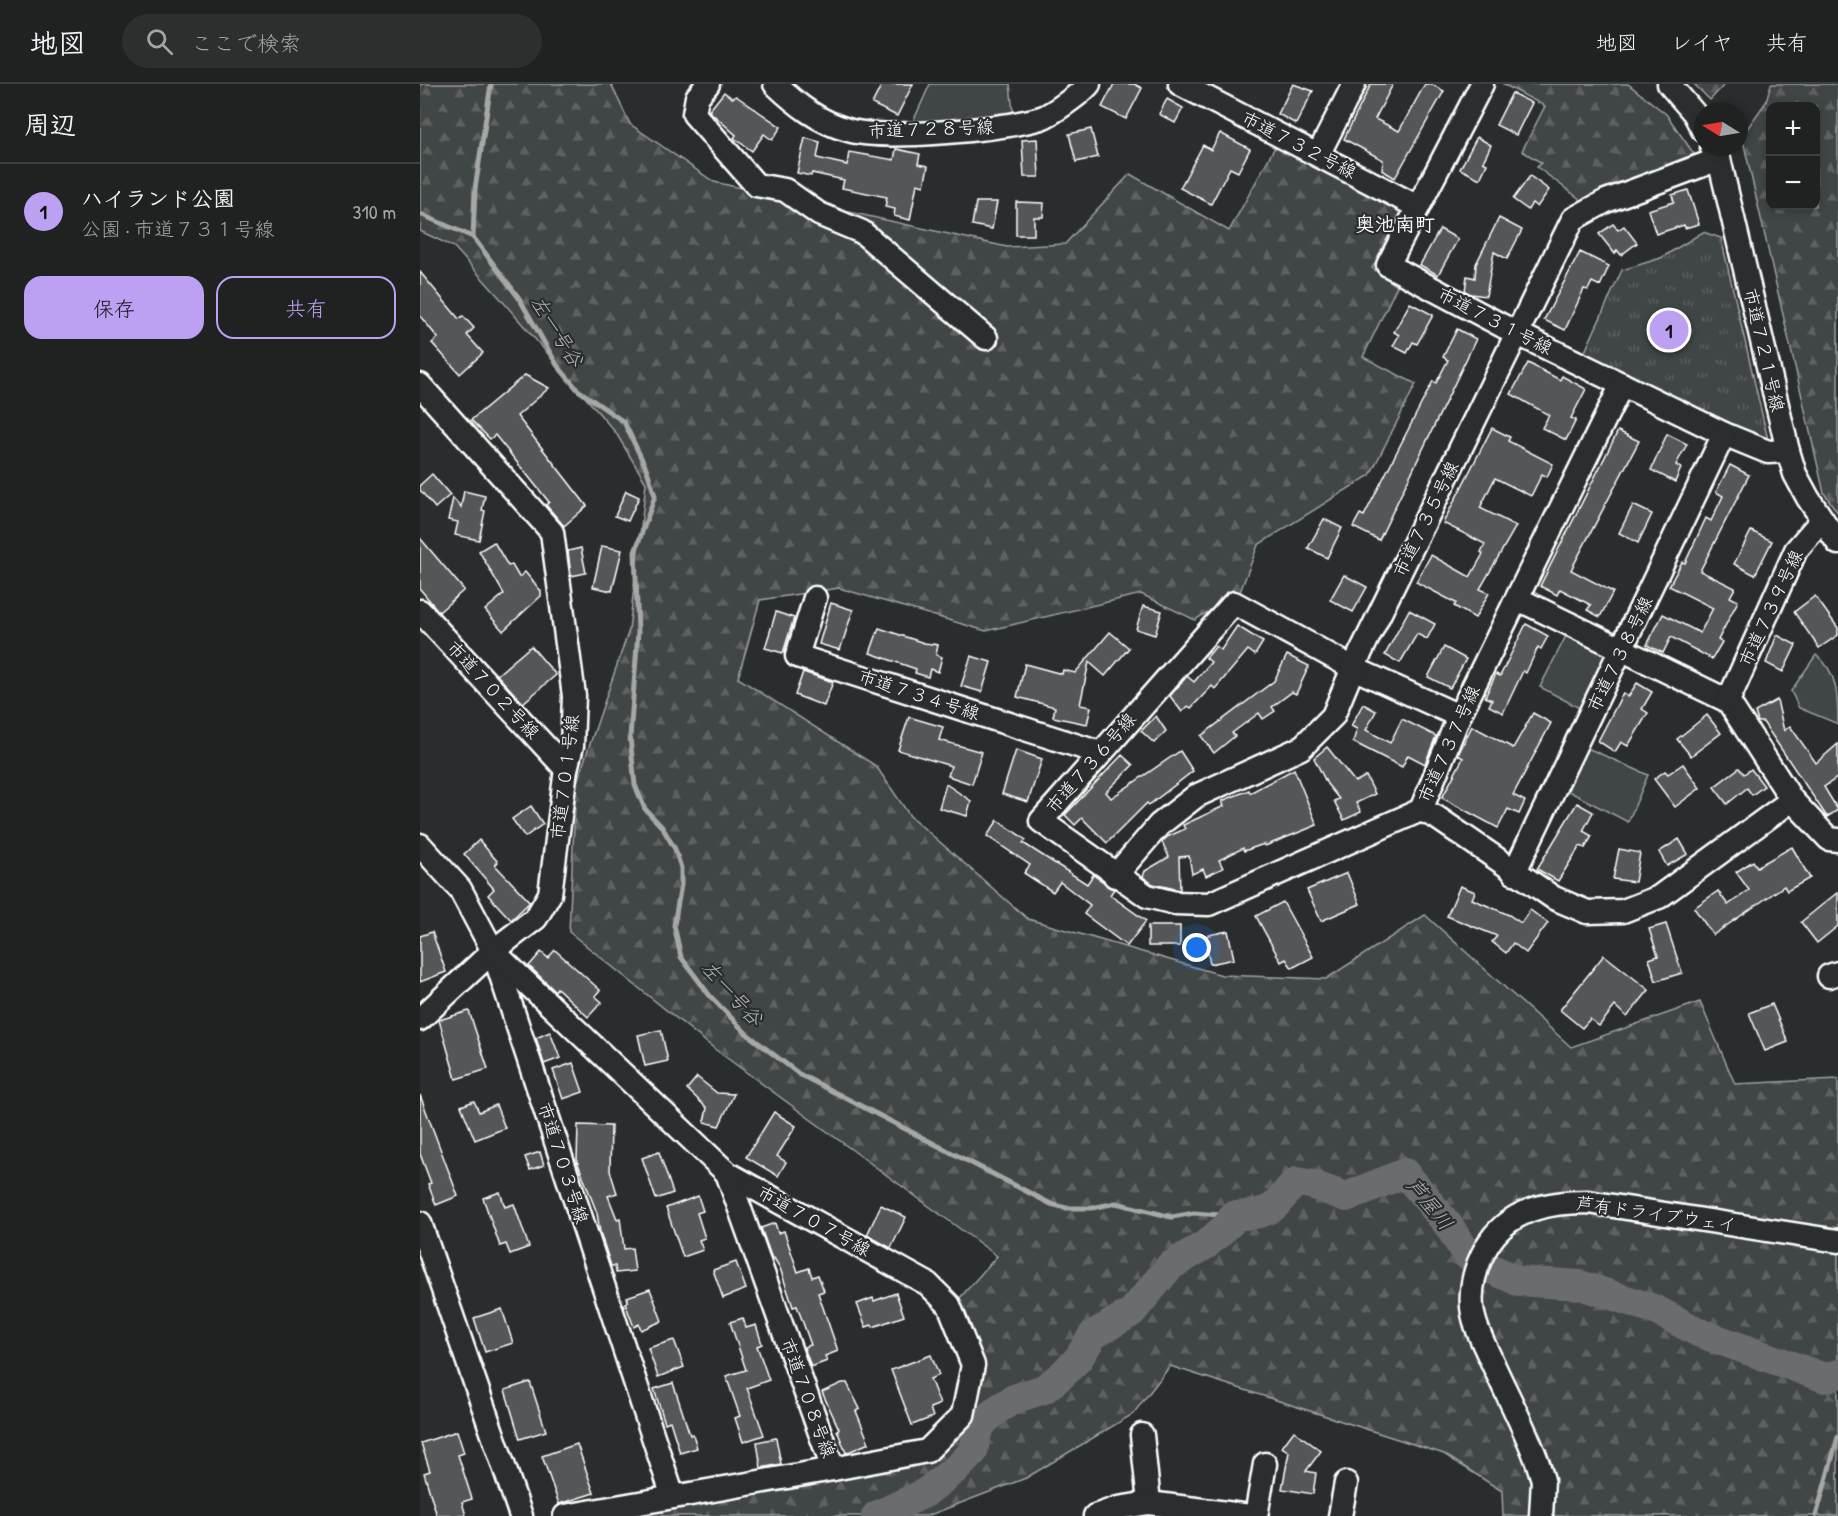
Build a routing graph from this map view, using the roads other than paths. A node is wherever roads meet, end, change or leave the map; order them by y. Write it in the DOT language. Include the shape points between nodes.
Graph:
graph roads {
  1 [pos="708,84"];
  2 [pos="775,84"];
  3 [pos="1089,84"];
  4 [pos="1180,84"];
  5 [pos="1354,84"];
  6 [pos="1482,84"];
  7 [pos="1677,87"];
  8 [pos="1220,93"];
  9 [pos="1694,113"];
  10 [pos="1318,155"];
  11 [pos="1708,156"];
  12 [pos="1716,156"];
  13 [pos="1418,207"];
  14 [pos="1516,333"];
  15 [pos="986,338"];
  16 [pos="1622,384"];
  17 [pos="420,385"];
  18 [pos="1724,434"];
  19 [pos="1788,452"];
  20 [pos="1822,520"];
  21 [pos="1838,543"];
  22 [pos="815,598"];
  23 [pos="1518,599"];
  24 [pos="420,611"];
  25 [pos="1623,650"];
  26 [pos="1353,668"];
  27 [pos="1728,701"];
  28 [pos="1459,716"];
  29 [pos="1100,753"];
  30 [pos="566,769"];
  31 [pos="1792,800"];
  32 [pos="1421,810"];
  33 [pos="1838,840"];
  34 [pos="420,845"];
  35 [pos="1514,873"];
  36 [pos="1115,876"];
  37 [pos="493,951"];
  38 [pos="420,1019"];
  39 [pos="727,1173"];
  40 [pos="420,1223"];
  41 [pos="1835,1240"];
  42 [pos="1142,1435"];
  43 [pos="1265,1464"];
  44 [pos="834,1468"];
  45 [pos="1346,1483"];
  46 [pos="673,1497"];
  47 [pos="1149,1503"];
  48 [pos="521,1516"];
  49 [pos="565,1516"];
  50 [pos="1095,1516"];
  51 [pos="1251,1516"];
  52 [pos="1256,1516"];
  53 [pos="1340,1516"];
  54 [pos="1541,1516"];
  1 -- 15 [label="street" via="697,97 694,114 756,185 785,190 819,214 862,232"];
  2 -- 3 [label="street, 市道７２８号線" via="819,120 850,131 884,135 1002,126 1043,118"];
  4 -- 8 [label="street, 市道７３２号線"];
  5 -- 10 [label="street"];
  6 -- 13 [label="street, 市道７３１号線"];
  7 -- 9 [label="street"];
  8 -- 10 [label="street, 市道７３２号線"];
  10 -- 13 [label="street, 市道７３２号線"];
  11 -- 14 [label="street, 市道７３５号線" via="1573,219"];
  12 -- 19 [label="street, 市道７２１号線"];
  13 -- 14 [label="street, 市道７３１号線" via="1388,265"];
  14 -- 16 [label="street, 市道７３１号線"];
  14 -- 26 [label="street, 市道７３５号線"];
  16 -- 18 [label="street, 市道７３１号線"];
  16 -- 23 [label="street, 市道７３７号線"];
  17 -- 30 [label="street, 市道７０１号線" via="552,532 574,696 572,746"];
  18 -- 19 [label="street, 市道７３１号線" via="1768,452"];
  18 -- 25 [label="street, 市道７３８号線"];
  19 -- 20 [label="street, 市道７２１号線" via="1795,474"];
  20 -- 21 [label="street, 市道７２１号線"];
  20 -- 27 [label="street, 市道７３９号線" via="1796,550"];
  22 -- 29 [label="street, 市道７３４号線" via="797,656"];
  23 -- 25 [label="street"];
  23 -- 28 [label="street, 市道７３７号線"];
  24 -- 30 [label="street, 市道７０２号線"];
  25 -- 27 [label="street"];
  25 -- 35 [label="street, 市道７３８号線"];
  26 -- 28 [label="street, 市道７３６号線"];
  26 -- 29 [label="street, 市道７３６号線" via="1234,603"];
  26 -- 36 [label="street, 市道７３５号線" via="1333,716 1301,748 1196,796 1159,825"];
  27 -- 31 [label="street"];
  28 -- 32 [label="street, 市道７３７号線"];
  29 -- 36 [label="street, 市道７３６号線" via="1041,821"];
  30 -- 37 [label="street, 市道７０１号線" via="550,894 536,918"];
  31 -- 33 [label="street" via="1828,838"];
  31 -- 35 [label="street, 市道７３７号線" via="1659,897 1623,911 1587,912 1554,898"];
  32 -- 35 [label="street, 市道７３７号線"];
  32 -- 36 [label="street, 市道７３６号線" via="1209,904 1175,903 1147,896"];
  34 -- 37 [label="street, 市道７０３号線" via="460,890"];
  37 -- 38 [label="street, 市道７０１号線"];
  37 -- 39 [label="street, 市道７０７号線"];
  37 -- 46 [label="street, 市道７０３号線"];
  39 -- 44 [label="street, 市道７０８号線"];
  39 -- 44 [label="street, 市道７０７号線" via="928,1284 949,1305 973,1365 963,1415 927,1451"];
  40 -- 48 [label="street"];
  41 -- 54 [label="street, 芦有ドライブウェイ" via="1588,1202 1532,1208 1511,1219 1491,1240 1475,1273 1472,1310 1538,1464 1543,1480"];
  42 -- 47 [label="street"];
  43 -- 52 [label="street"];
  44 -- 46 [label="street, 市道７０８号線"];
  45 -- 53 [label="street"];
  46 -- 49 [label="street, 市道７０８号線"];
  47 -- 50 [label="street"];
  47 -- 51 [label="street"];
}
